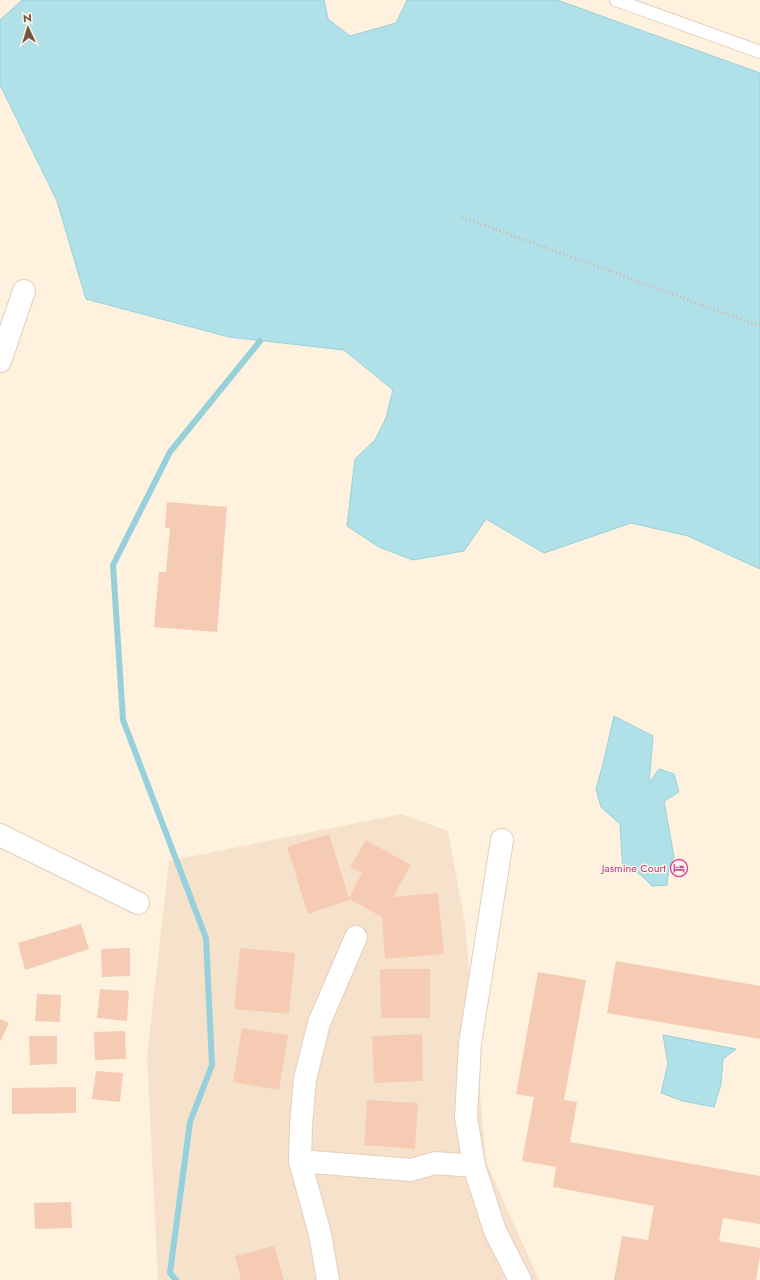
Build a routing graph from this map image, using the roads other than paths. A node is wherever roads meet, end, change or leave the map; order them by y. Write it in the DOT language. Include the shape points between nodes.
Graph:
graph roads {
  1 [pos="616,0"];
  2 [pos="760,52"];
  3 [pos="24,291"];
  4 [pos="0,361"];
  5 [pos="0,835"];
  6 [pos="502,840"];
  7 [pos="138,903"];
  8 [pos="356,937"];
  9 [pos="300,1161"];
  10 [pos="474,1166"];
  11 [pos="328,1280"];
  12 [pos="520,1280"];
  1 -- 2 [label="lane"];
  3 -- 4 [label="street"];
  5 -- 7 [label="street"];
  6 -- 10 [label="street" via="470,1044 466,1117"];
  8 -- 9 [label="street" via="319,1023 305,1079"];
  9 -- 10 [label="street" via="411,1170 435,1164"];
  9 -- 11 [label="street" via="320,1234"];
  10 -- 12 [label="street" via="495,1231"];
}
